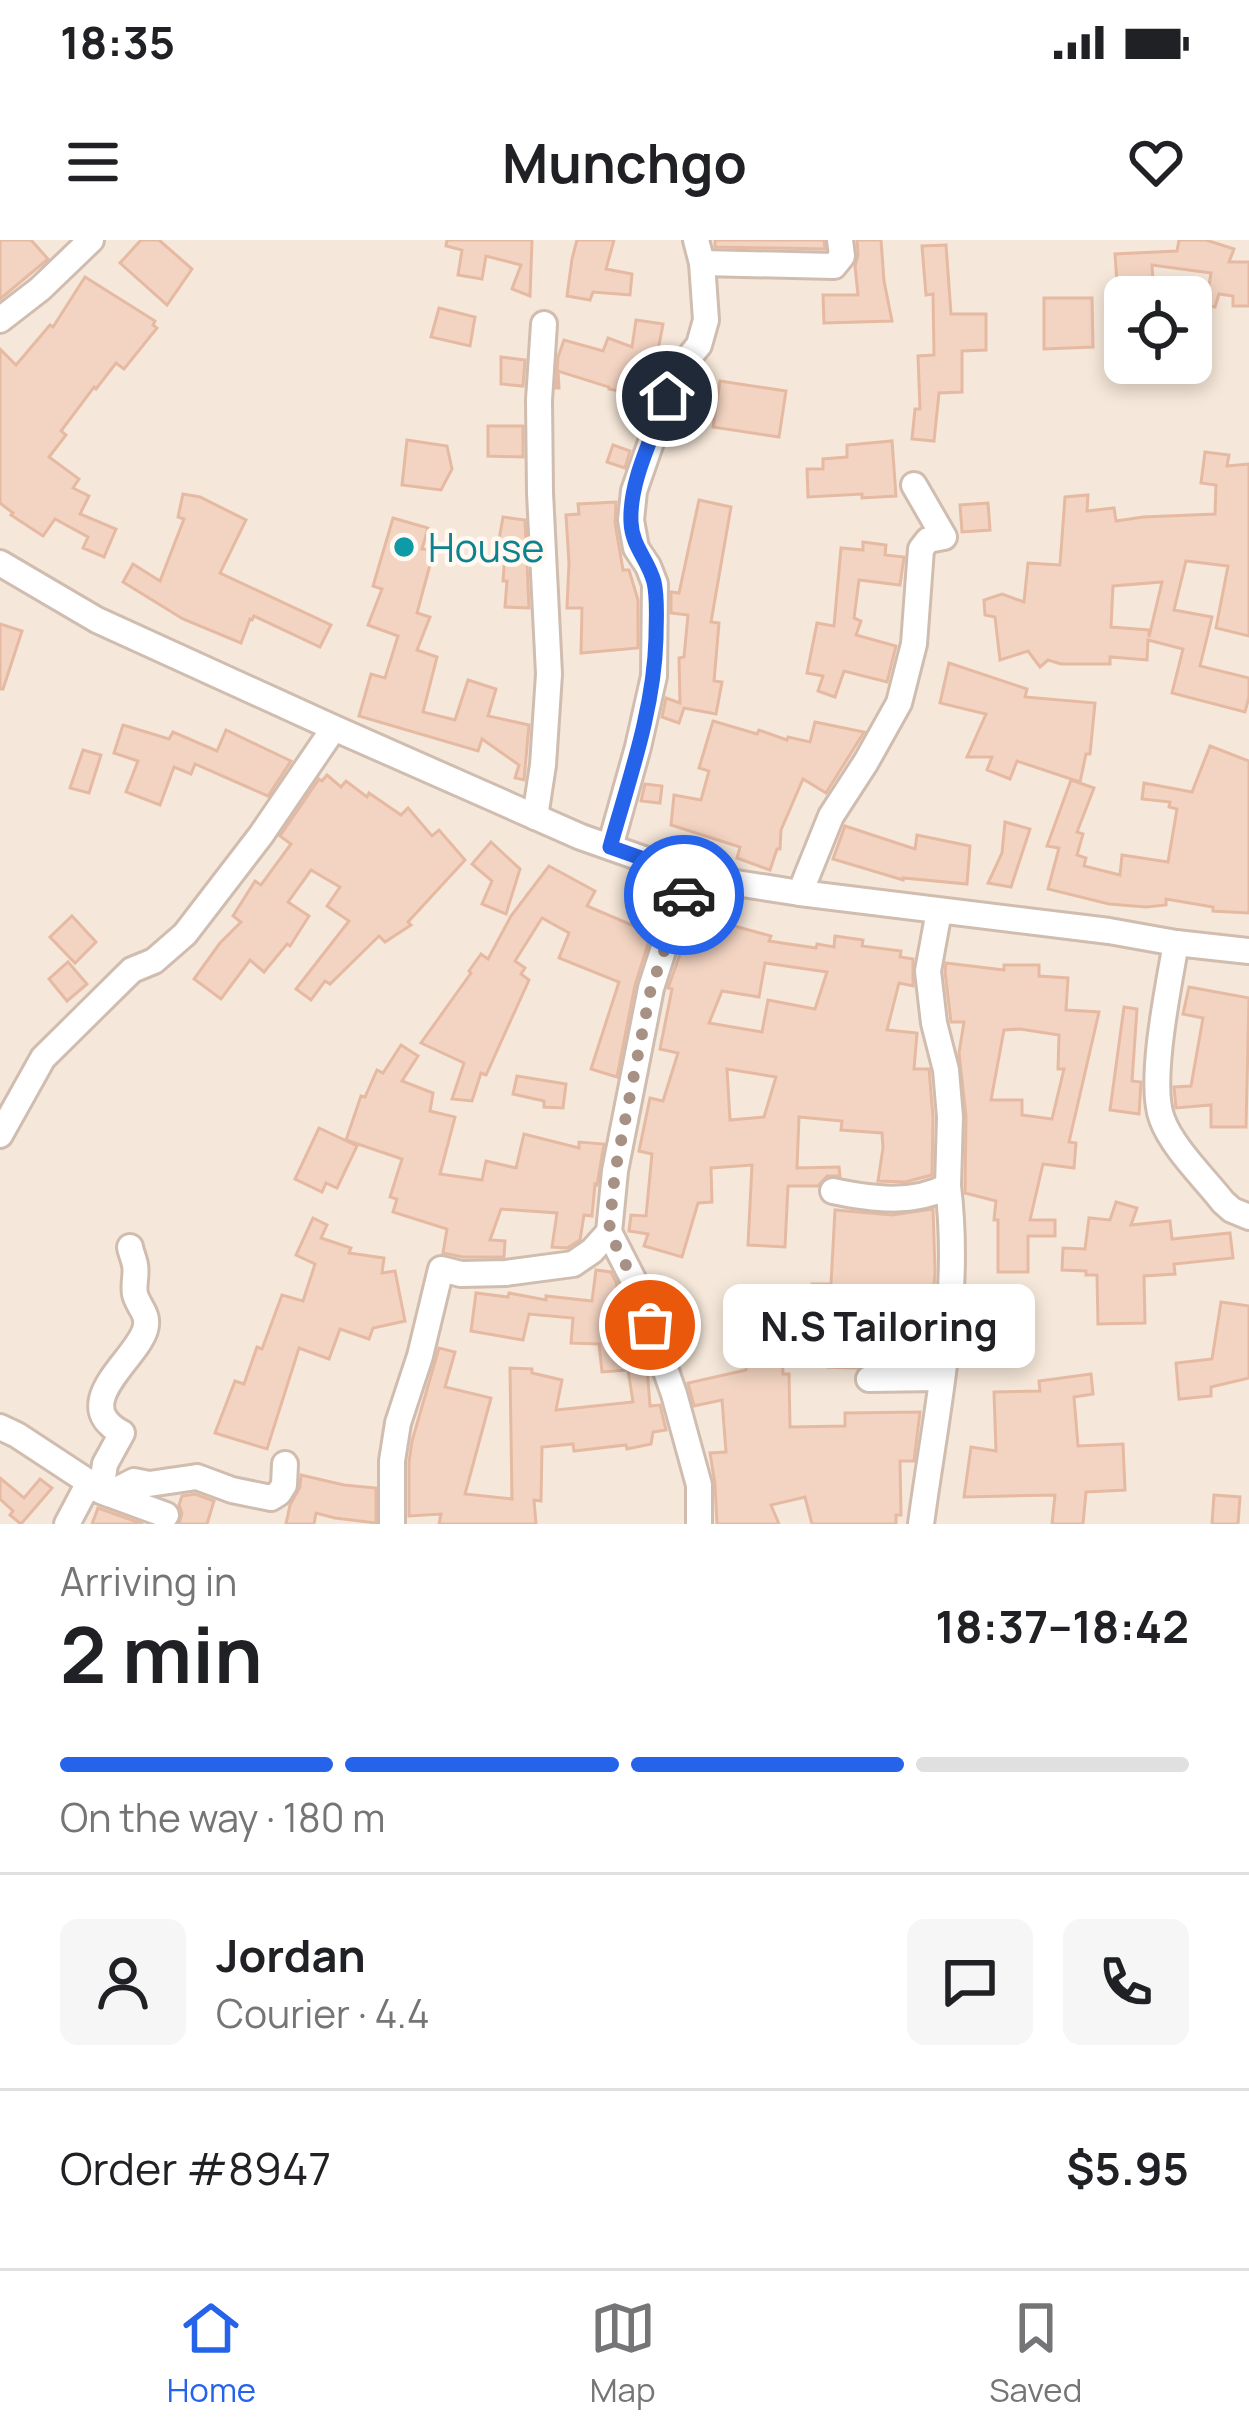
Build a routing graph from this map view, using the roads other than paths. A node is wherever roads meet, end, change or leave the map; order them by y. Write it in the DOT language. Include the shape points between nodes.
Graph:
graph roads {
  1 [pos="91,240"];
  2 [pos="840,240"];
  3 [pos="699,252"];
  4 [pos="0,320"];
  5 [pos="544,324"];
  6 [pos="914,484"];
  7 [pos="0,563"];
  8 [pos="334,728"];
  9 [pos="535,817"];
  10 [pos="610,847"];
  11 [pos="692,876"];
  12 [pos="800,893"];
  13 [pos="939,911"];
  14 [pos="1176,943"];
  15 [pos="1249,951"];
  16 [pos="0,1135"];
  17 [pos="948,1186"];
  18 [pos="833,1191"];
  19 [pos="1249,1216"];
  20 [pos="609,1232"];
  21 [pos="130,1246"];
  22 [pos="940,1378"];
  23 [pos="868,1379"];
  24 [pos="0,1427"];
  25 [pos="285,1464"];
  26 [pos="99,1490"];
  27 [pos="166,1515"];
  28 [pos="67,1524"];
  29 [pos="392,1524"];
  30 [pos="698,1524"];
  31 [pos="922,1524"];
  1 -- 4 [label="street"];
  2 -- 3 [label="street" via="834,266"];
  3 -- 10 [label="street" via="706,320 667,396 634,491 636,548 655,584 654,676"];
  5 -- 9 [label="street" via="540,493 549,674"];
  6 -- 12 [label="street" via="944,537 921,549 908,675 885,730 831,816"];
  7 -- 8 [label="street" via="97,620"];
  8 -- 9 [label="street"];
  8 -- 16 [label="street" via="185,934 132,970 43,1058"];
  9 -- 10 [label="street"];
  10 -- 11 [label="street"];
  11 -- 12 [label="street"];
  11 -- 20 [label="street" via="651,988"];
  12 -- 13 [label="street"];
  13 -- 14 [label="street"];
  13 -- 17 [label="street" via="928,971 946,1070"];
  14 -- 15 [label="street"];
  14 -- 19 [label="street" via="1163,1018 1161,1118 1223,1202"];
  17 -- 18 [label="street" via="904,1198"];
  17 -- 22 [label="street" via="952,1304"];
  20 -- 29 [label="street" via="573,1264 441,1270 398,1423"];
  20 -- 30 [label="street" via="674,1394 699,1485"];
  21 -- 26 [label="street" via="145,1332 102,1399 102,1414 122,1433"];
  22 -- 23 [label="street"];
  22 -- 31 [label="street"];
  24 -- 26 [label="street"];
  25 -- 26 [label="street" via="284,1484 271,1498 196,1477"];
  26 -- 27 [label="street"];
  26 -- 28 [label="street"];
}
